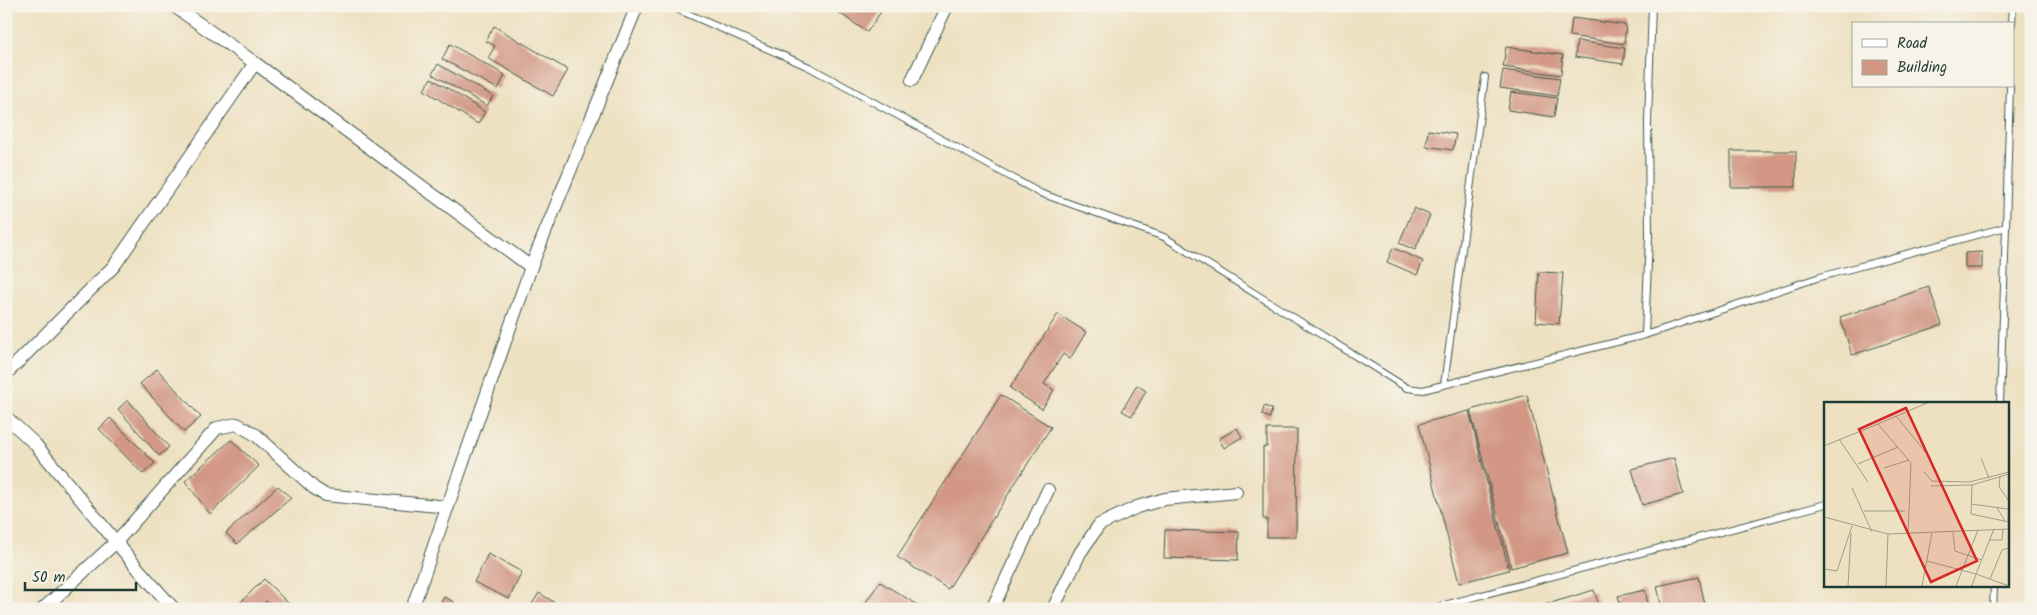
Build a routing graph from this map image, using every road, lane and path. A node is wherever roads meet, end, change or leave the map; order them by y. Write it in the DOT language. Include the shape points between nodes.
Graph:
graph roads {
  1 [pos="174,6"];
  2 [pos="637,6"];
  3 [pos="670,6"];
  4 [pos="947,6"];
  5 [pos="1652,6"];
  6 [pos="2013,6"];
  7 [pos="2012,22"];
  8 [pos="255,63"];
  9 [pos="1485,77"];
  10 [pos="912,80"];
  11 [pos="2010,88"];
  12 [pos="2006,227"];
  13 [pos="532,267"];
  14 [pos="1645,335"];
  15 [pos="6,374"];
  16 [pos="1444,385"];
  17 [pos="2000,402"];
  18 [pos="6,417"];
  19 [pos="1048,490"];
  20 [pos="1236,492"];
  21 [pos="1824,505"];
  22 [pos="448,506"];
  23 [pos="116,542"];
  24 [pos="1994,588"];
  25 [pos="43,609"];
  26 [pos="174,609"];
  27 [pos="412,609"];
  28 [pos="992,609"];
  29 [pos="1053,609"];
  30 [pos="1429,609"];
  31 [pos="1993,609"];
  1 -- 8 [label="street"];
  2 -- 13 [label="street"];
  3 -- 16 [label="lane" via="809,67 1040,193 1164,237 1407,388 1423,390"];
  4 -- 10 [label="street"];
  5 -- 14 [label="lane"];
  6 -- 7 [label="lane"];
  8 -- 13 [label="street"];
  8 -- 15 [label="street" via="114,266"];
  9 -- 16 [label="lane"];
  11 -- 12 [label="lane"];
  12 -- 14 [label="lane" via="1820,277"];
  12 -- 17 [label="lane"];
  13 -- 22 [label="street"];
  14 -- 16 [label="lane"];
  18 -- 23 [label="street" via="35,444"];
  19 -- 28 [label="street"];
  20 -- 29 [label="street" via="1165,499 1137,507 1099,525 1080,553"];
  21 -- 30 [label="lane"];
  22 -- 23 [label="street" via="325,495 256,435 237,424 217,428"];
  22 -- 27 [label="street"];
  23 -- 25 [label="street"];
  23 -- 26 [label="street"];
  24 -- 31 [label="lane"];
}
